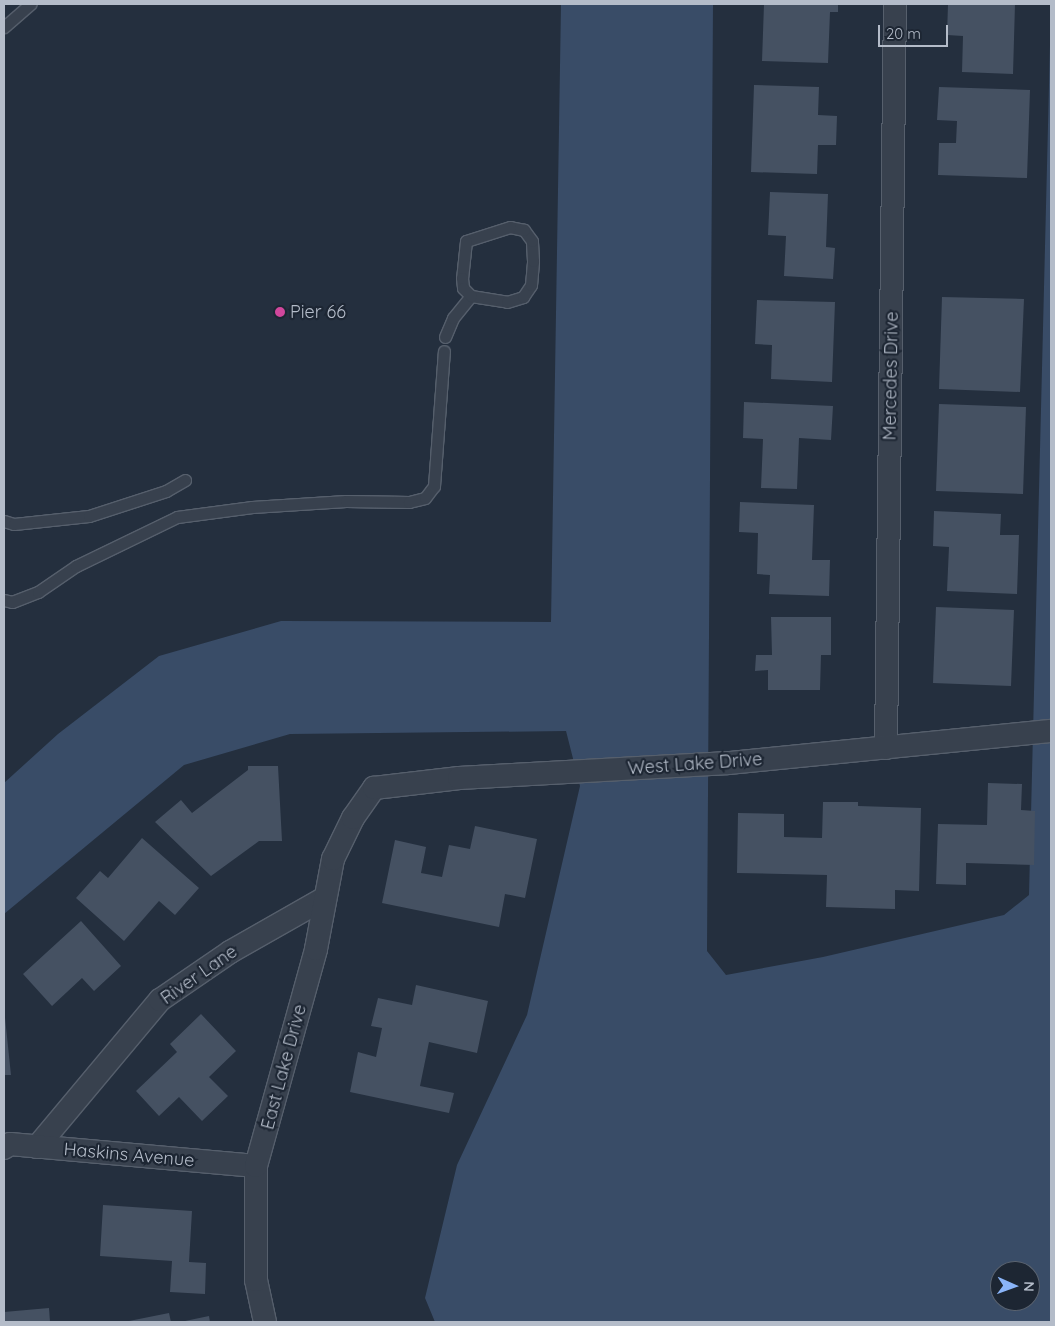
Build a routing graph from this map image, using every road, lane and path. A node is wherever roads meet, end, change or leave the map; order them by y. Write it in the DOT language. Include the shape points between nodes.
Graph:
graph roads {
  1 [pos="30,4"];
  2 [pos="895,4"];
  3 [pos="4,27"];
  4 [pos="471,296"];
  5 [pos="445,337"];
  6 [pos="444,351"];
  7 [pos="185,480"];
  8 [pos="4,522"];
  9 [pos="4,600"];
  10 [pos="1051,731"];
  11 [pos="886,748"];
  12 [pos="353,818"];
  13 [pos="325,898"];
  14 [pos="6,1145"];
  15 [pos="37,1147"];
  16 [pos="256,1166"];
  17 [pos="265,1322"];
  1 -- 3 [label="lane"];
  2 -- 11 [label="street, Mercedes Drive"];
  4 -- 4 [label="lane" via="507,302 523,297 530,285 533,261 532,241 524,230 510,227 466,240 462,278 463,288"];
  4 -- 5 [label="lane" via="453,318"];
  6 -- 9 [label="lane" via="434,486 425,498 409,502 346,501 252,507 177,516 76,566 38,592 12,602"];
  7 -- 8 [label="lane" via="166,491 89,516 14,524"];
  10 -- 11 [label="street, West Lake Drive"];
  11 -- 12 [label="street, West Lake Drive" via="729,763 407,782 374,788"];
  12 -- 13 [label="street, East Lake Drive" via="333,859"];
  13 -- 15 [label="street, River Lane" via="230,952 160,1000"];
  13 -- 16 [label="street, East Lake Drive" via="316,949"];
  14 -- 15 [label="street, Haskins Avenue"];
  15 -- 16 [label="street, Haskins Avenue"];
  16 -- 17 [label="street, East Lake Drive" via="256,1280"];
}
